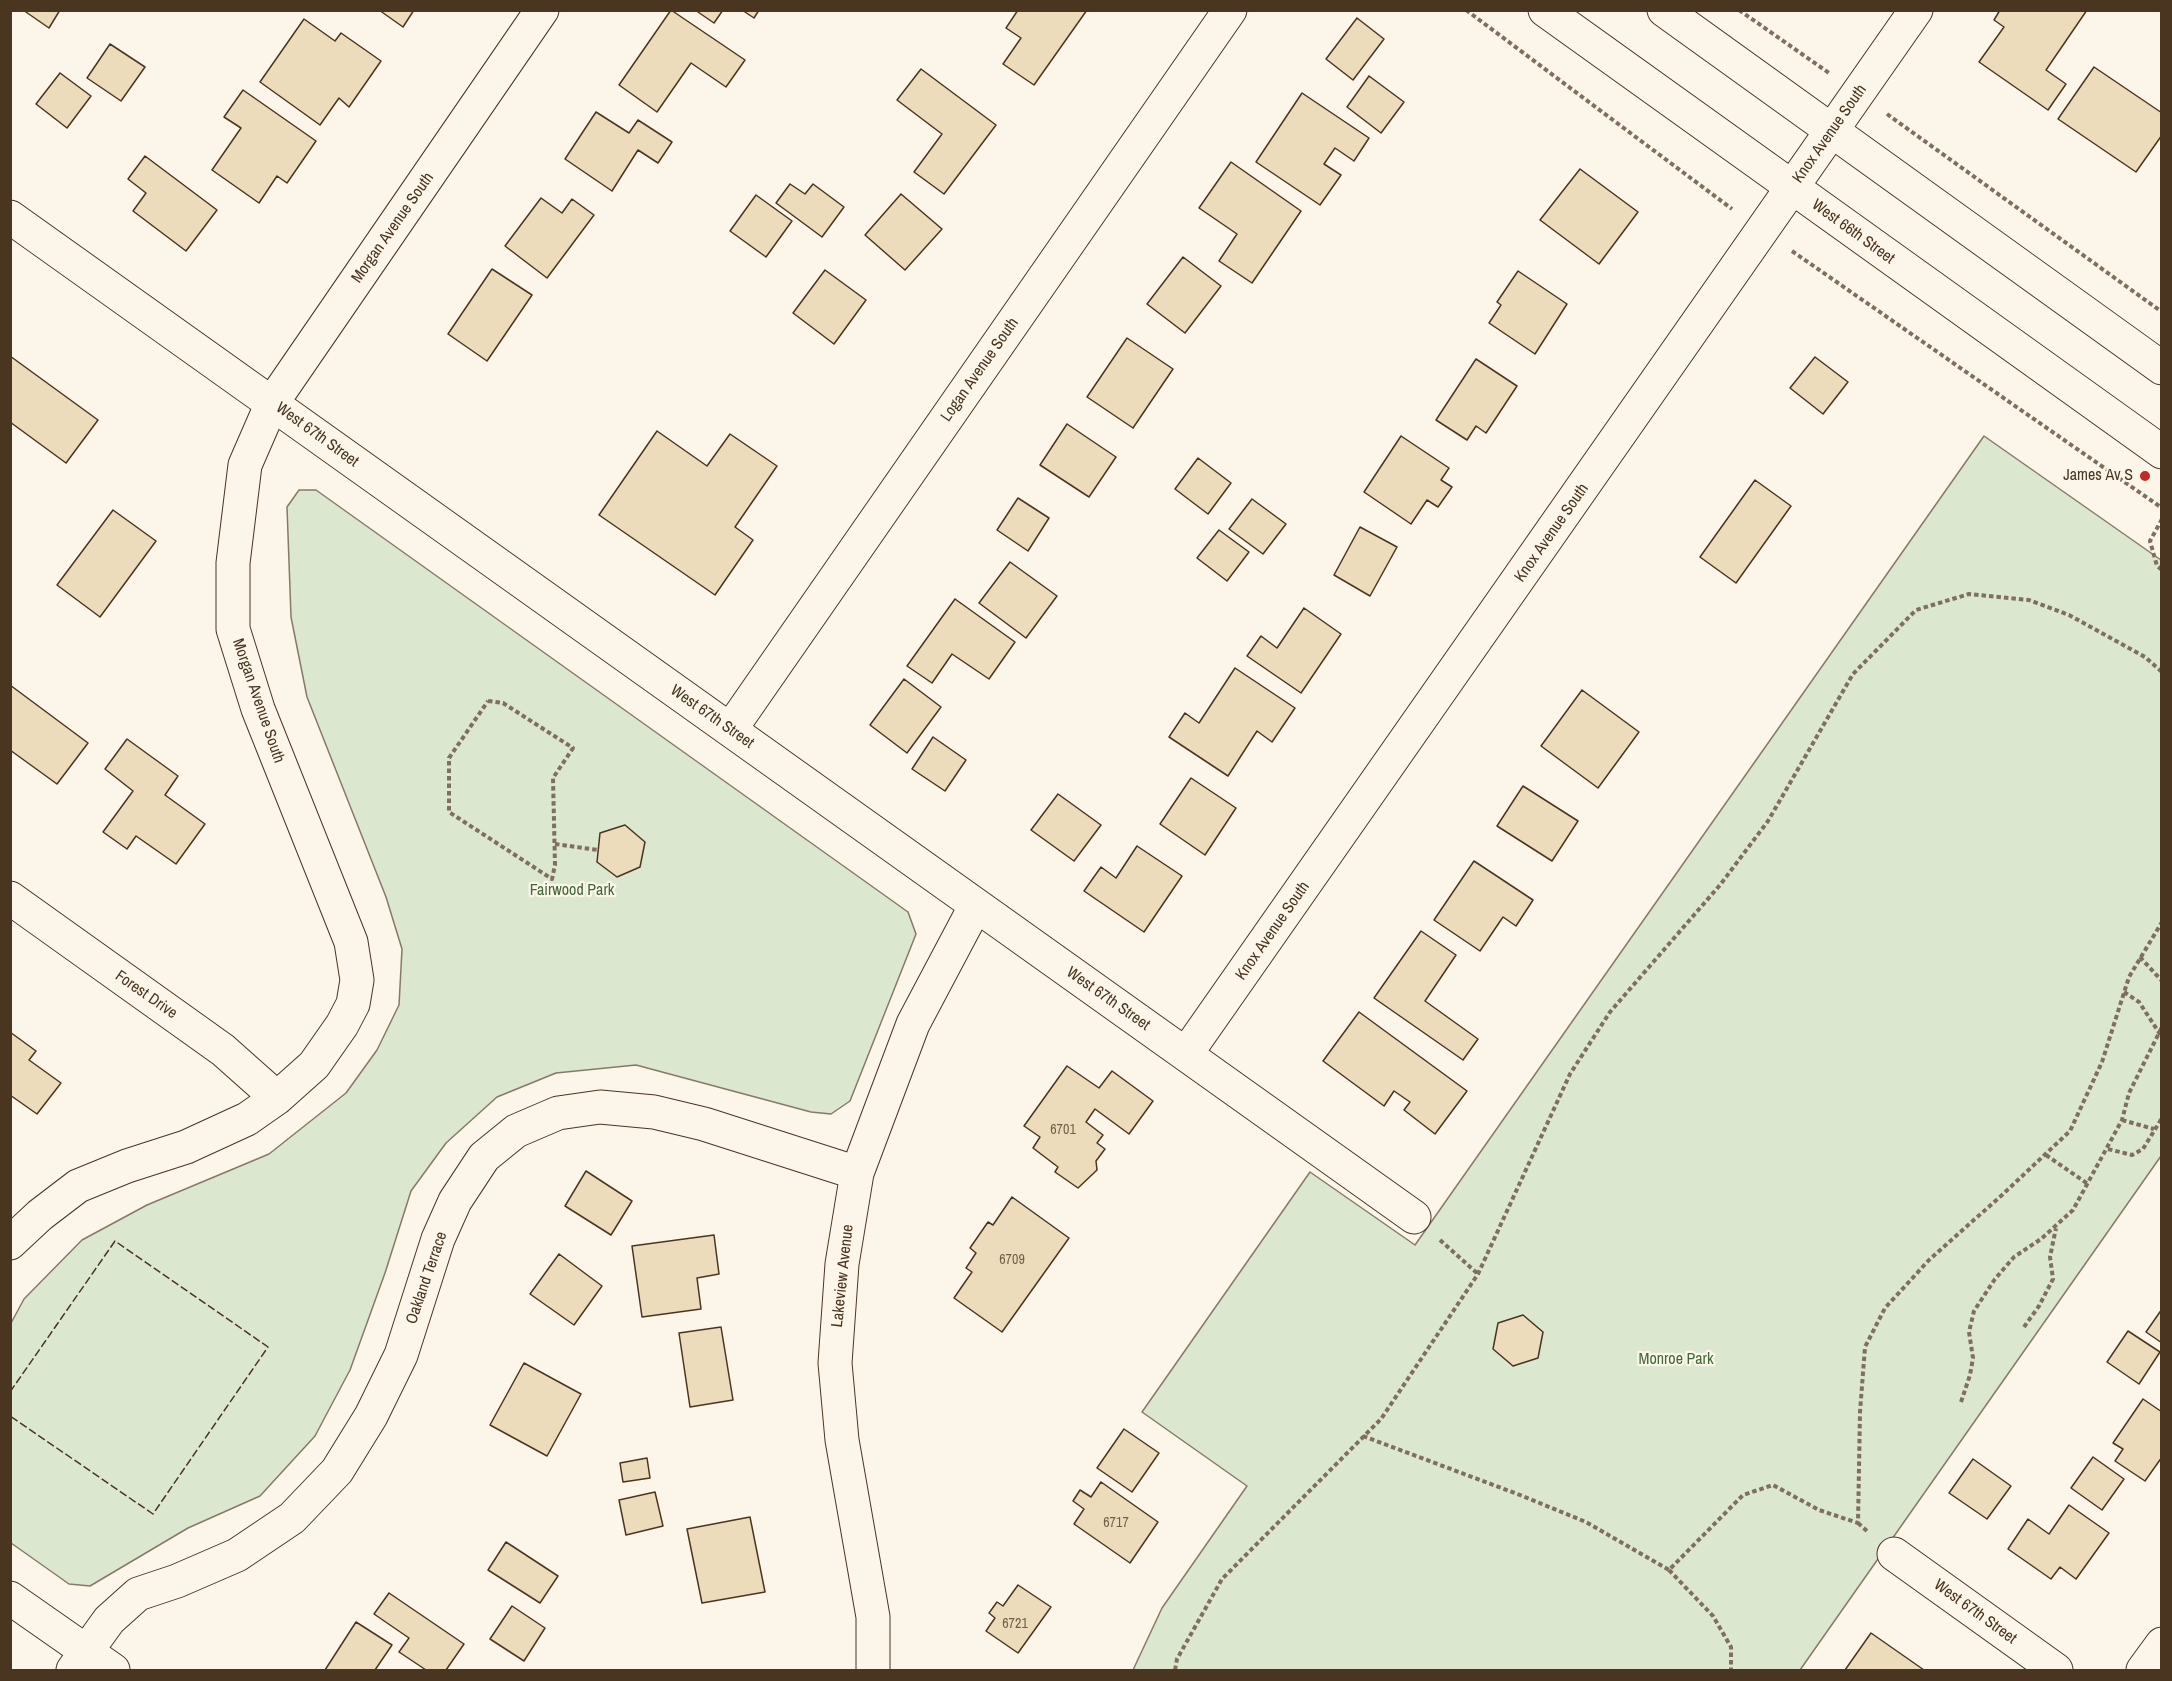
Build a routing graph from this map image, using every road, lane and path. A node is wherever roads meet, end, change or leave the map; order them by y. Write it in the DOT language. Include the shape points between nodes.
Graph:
graph roads {
  1 [pos="542,10"];
  2 [pos="1230,10"];
  3 [pos="1466,10"];
  4 [pos="1545,10"];
  5 [pos="1664,10"];
  6 [pos="1739,10"];
  7 [pos="1916,10"];
  8 [pos="1858,94"];
  9 [pos="1832,131"];
  10 [pos="1792,188"];
  11 [pos="10,217"];
  12 [pos="1763,231"];
  13 [pos="2162,312"];
  14 [pos="2162,368"];
  15 [pos="272,403"];
  16 [pos="2162,452"];
  17 [pos="2162,508"];
  18 [pos="2162,519"];
  19 [pos="2162,570"];
  20 [pos="2162,672"];
  21 [pos="730,730"];
  22 [pos="555,844"];
  23 [pos="598,850"];
  24 [pos="10,898"];
  25 [pos="976,905"];
  26 [pos="2162,922"];
  27 [pos="2140,957"];
  28 [pos="2162,981"];
  29 [pos="2124,992"];
  30 [pos="2162,1027"];
  31 [pos="2160,1035"];
  32 [pos="1186,1054"];
  33 [pos="277,1098"];
  34 [pos="2162,1118"];
  35 [pos="2122,1120"];
  36 [pos="2154,1129"];
  37 [pos="2108,1149"];
  38 [pos="2046,1155"];
  39 [pos="857,1173"];
  40 [pos="2088,1184"];
  41 [pos="1414,1217"];
  42 [pos="2056,1227"];
  43 [pos="10,1243"];
  44 [pos="1478,1274"];
  45 [pos="2024,1327"];
  46 [pos="1961,1402"];
  47 [pos="1363,1437"];
  48 [pos="1894,1554"];
  49 [pos="1669,1570"];
  50 [pos="10,1598"];
  51 [pos="2162,1644"];
  52 [pos="80,1661"];
  53 [pos="113,1671"];
  54 [pos="873,1671"];
  55 [pos="1175,1671"];
  56 [pos="1731,1671"];
  57 [pos="2056,1671"];
  58 [pos="2143,1671"];
  1 -- 15 [label="street, Morgan Avenue South"];
  2 -- 21 [label="street, Logan Avenue South"];
  3 -- 12 [label="path"];
  4 -- 10 [label="street, West 66th Street"];
  5 -- 9 [label="street"];
  6 -- 8 [label="path"];
  7 -- 8 [label="street, Knox Avenue South"];
  8 -- 9 [label="street, Knox Avenue South"];
  8 -- 13 [label="path"];
  9 -- 10 [label="street, Knox Avenue South"];
  9 -- 14 [label="street"];
  10 -- 12 [label="street, Knox Avenue South"];
  10 -- 16 [label="street, West 66th Street"];
  11 -- 15 [label="street, West 67th Street"];
  12 -- 17 [label="path"];
  12 -- 32 [label="street, Knox Avenue South"];
  15 -- 21 [label="street, West 67th Street"];
  15 -- 33 [label="street, Morgan Avenue South" via="245,465 233,563 233,629 258,709 351,942 357,980 353,1004 342,1025 314,1065"];
  18 -- 19 [label="path" via="2150,541 2157,566"];
  20 -- 44 [label="path" via="2145,657 2069,615 2029,600 1970,594 1916,610 1853,674 1768,821 1720,885 1610,1012 1570,1074"];
  21 -- 25 [label="street, West 67th Street"];
  22 -- 22 [label="path" via="553,778 573,748 503,703 488,701 448,758 448,812 552,879"];
  22 -- 23 [label="path"];
  24 -- 33 [label="street, Forest Drive" via="223,1050"];
  25 -- 32 [label="street, West 67th Street"];
  25 -- 39 [label="street, Lakeview Avenue" via="913,1024"];
  26 -- 27 [label="path"];
  27 -- 28 [label="path"];
  27 -- 29 [label="path"];
  29 -- 31 [label="path" via="2139,1002"];
  29 -- 38 [label="path" via="2102,1062 2070,1131"];
  30 -- 31 [label="path"];
  31 -- 35 [label="path" via="2129,1093"];
  32 -- 41 [label="street, West 67th Street"];
  33 -- 43 [label="street, Morgan Avenue South" via="247,1119 186,1147 78,1186"];
  34 -- 36 [label="path"];
  35 -- 36 [label="path"];
  35 -- 37 [label="path"];
  36 -- 37 [label="path" via="2143,1149 2132,1155"];
  37 -- 40 [label="path"];
  38 -- 40 [label="path"];
  38 -- 49 [label="path" via="1929,1260 1885,1308 1865,1347 1857,1523 1819,1510 1773,1485 1743,1495"];
  39 -- 52 [label="street, Oakland Terrace" via="654,1112 600,1107 558,1113 516,1131 484,1157 455,1201 438,1239 401,1355 371,1416 337,1471 292,1518 237,1555 138,1594 109,1620"];
  39 -- 54 [label="street, Lakeview Avenue" via="842,1264 835,1363 842,1440 873,1617"];
  40 -- 42 [label="path" via="2073,1210"];
  41 -- 44 [label="path"];
  42 -- 45 [label="path" via="2050,1257 2053,1279"];
  42 -- 46 [label="path" via="2014,1257 1974,1311 1969,1332 1973,1358"];
  44 -- 47 [label="path" via="1381,1419"];
  47 -- 49 [label="path" via="1586,1522"];
  47 -- 55 [label="path" via="1222,1579 1177,1659"];
  48 -- 57 [label="street, West 67th Street"];
  49 -- 56 [label="path" via="1713,1616 1731,1647"];
  50 -- 52 [label="street"];
  51 -- 58 [label="street"];
  52 -- 53 [label="street"];
}
